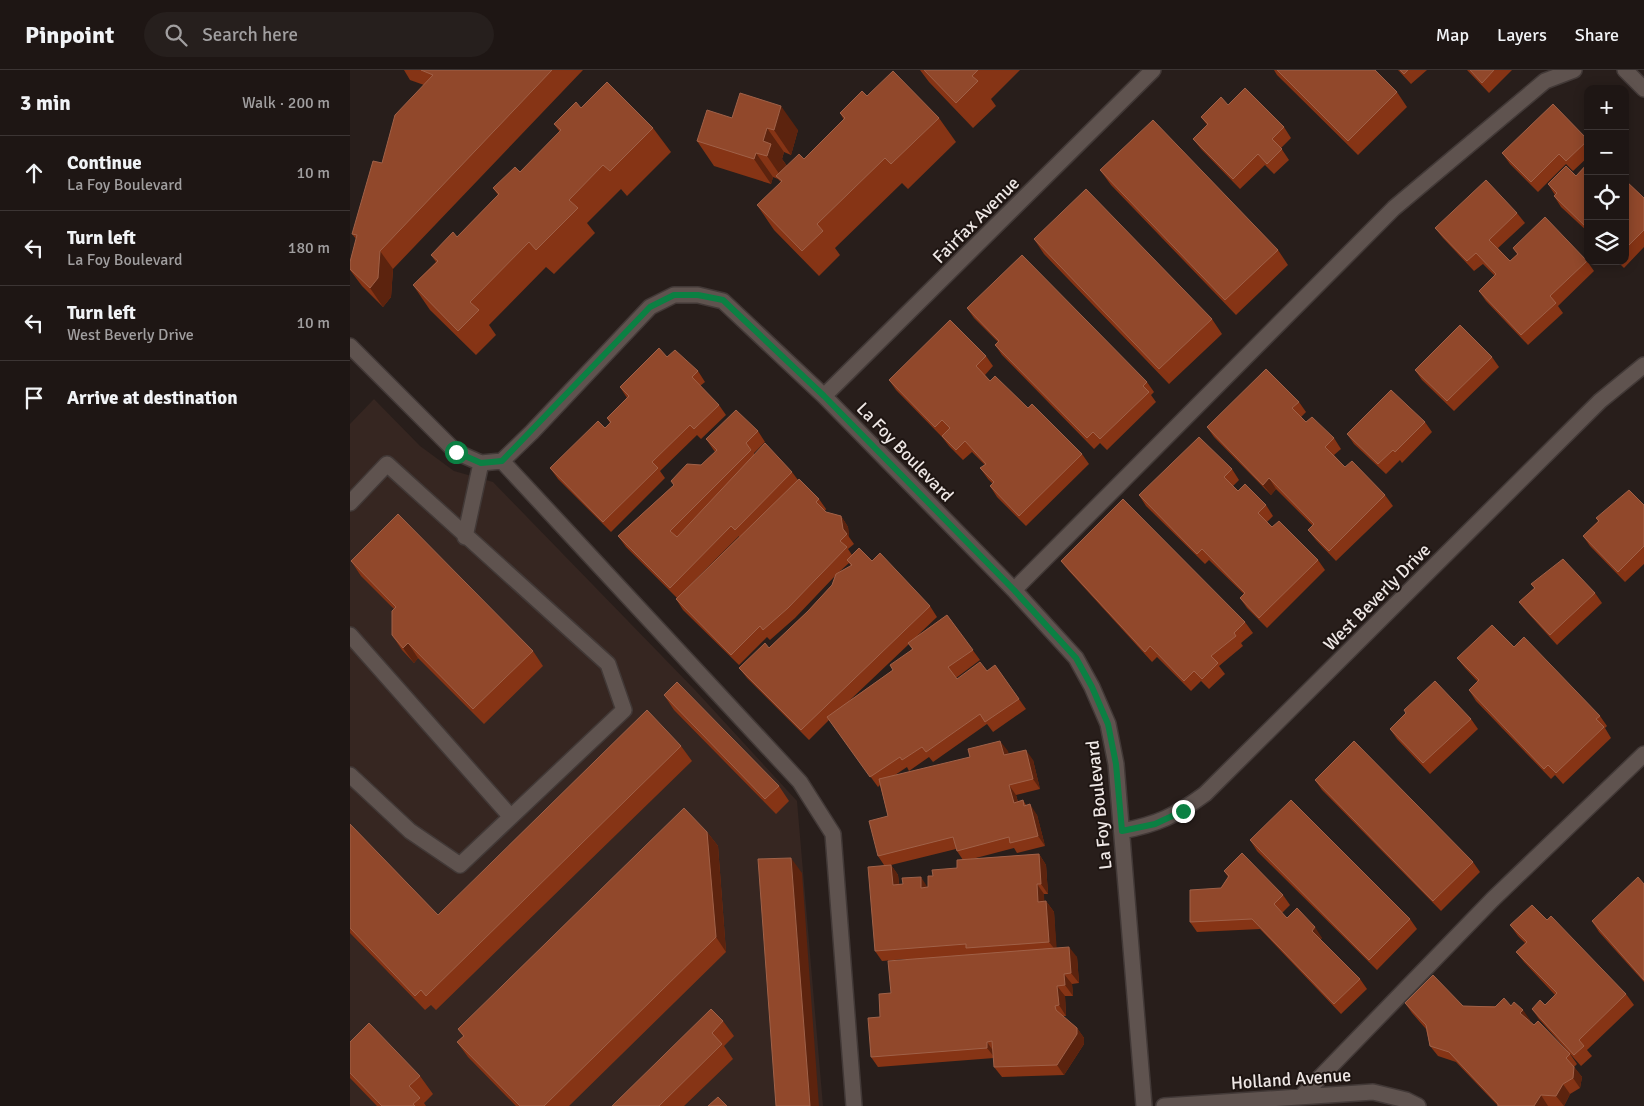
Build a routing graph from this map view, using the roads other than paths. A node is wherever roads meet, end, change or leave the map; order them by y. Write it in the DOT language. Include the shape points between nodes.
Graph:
graph roads {
  1 [pos="1154,70"];
  2 [pos="1574,70"];
  3 [pos="1625,70"];
  4 [pos="1644,89"];
  5 [pos="350,346"];
  6 [pos="1644,365"];
  7 [pos="824,396"];
  8 [pos="502,461"];
  9 [pos="481,463"];
  10 [pos="350,503"];
  11 [pos="465,537"];
  12 [pos="1014,590"];
  13 [pos="350,635"];
  14 [pos="1644,754"];
  15 [pos="350,775"];
  16 [pos="511,817"];
  17 [pos="1122,831"];
  18 [pos="1301,1097"];
  19 [pos="854,1106"];
  20 [pos="1144,1106"];
  21 [pos="1164,1106"];
  22 [pos="1418,1106"];
  1 -- 7 [label="street, Fairfax Avenue"];
  2 -- 12 [label="street" via="1545,81 1394,208"];
  3 -- 4 [label="street"];
  5 -- 9 [label="street" via="456,452"];
  6 -- 17 [label="street, West Beverly Drive" via="1600,401 1205,794 1183,811 1155,824"];
  7 -- 8 [label="street, La Foy Boulevard" via="723,300 674,295 650,307"];
  7 -- 12 [label="street, La Foy Boulevard"];
  8 -- 9 [label="street"];
  8 -- 19 [label="street" via="800,782 833,834"];
  9 -- 11 [label="street"];
  10 -- 11 [label="street" via="387,464"];
  11 -- 16 [label="street" via="608,664 624,710"];
  12 -- 17 [label="street, La Foy Boulevard" via="1076,658 1092,687 1108,724 1116,764"];
  13 -- 16 [label="street"];
  14 -- 18 [label="street" via="1493,899"];
  15 -- 16 [label="street" via="410,831 460,865"];
  17 -- 20 [label="street, La Foy Boulevard"];
  18 -- 21 [label="street, Holland Avenue"];
  18 -- 22 [label="street, Holland Avenue" via="1373,1092"];
}
